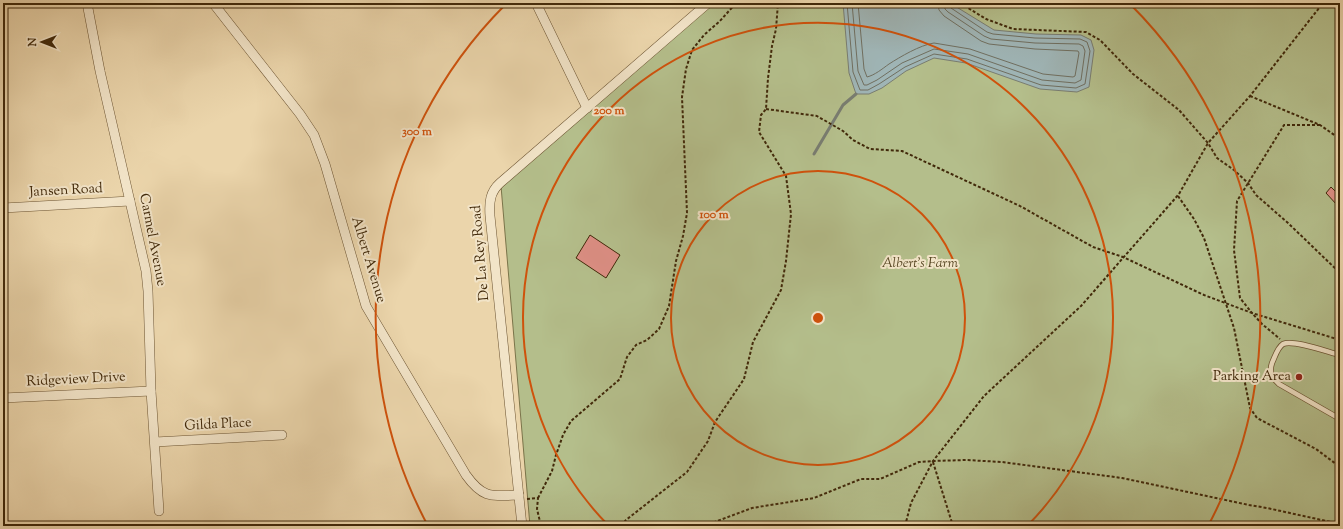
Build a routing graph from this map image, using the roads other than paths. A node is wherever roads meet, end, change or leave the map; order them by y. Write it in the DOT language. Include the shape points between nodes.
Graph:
graph roads {
  1 [pos="87,3"];
  2 [pos="213,3"];
  3 [pos="536,3"];
  4 [pos="708,3"];
  5 [pos="587,108"];
  6 [pos="130,201"];
  7 [pos="3,208"];
  8 [pos="1340,355"];
  9 [pos="151,391"];
  10 [pos="3,398"];
  11 [pos="1340,418"];
  12 [pos="282,435"];
  13 [pos="155,442"];
  14 [pos="519,495"];
  15 [pos="159,511"];
  16 [pos="522,526"];
  1 -- 6 [label="street, Carmel Avenue"];
  2 -- 14 [label="street, Albert Avenue" via="314,135 325,164 366,306 466,475 480,492 491,495"];
  3 -- 5 [label="street"];
  4 -- 5 [label="street, De La Rey Road"];
  5 -- 14 [label="street, De La Rey Road" via="500,183 492,192 490,199"];
  6 -- 7 [label="street, Jansen Road"];
  6 -- 9 [label="street, Carmel Avenue" via="143,254 147,284"];
  8 -- 11 [label="lane" via="1291,343 1280,347 1271,365 1271,374 1279,384"];
  9 -- 10 [label="street, Ridgeview Drive"];
  9 -- 13 [label="street, Carmel Avenue"];
  12 -- 13 [label="street, Gilda Place"];
  13 -- 15 [label="street, Carmel Avenue"];
  14 -- 16 [label="street, De La Rey Road"];
}
